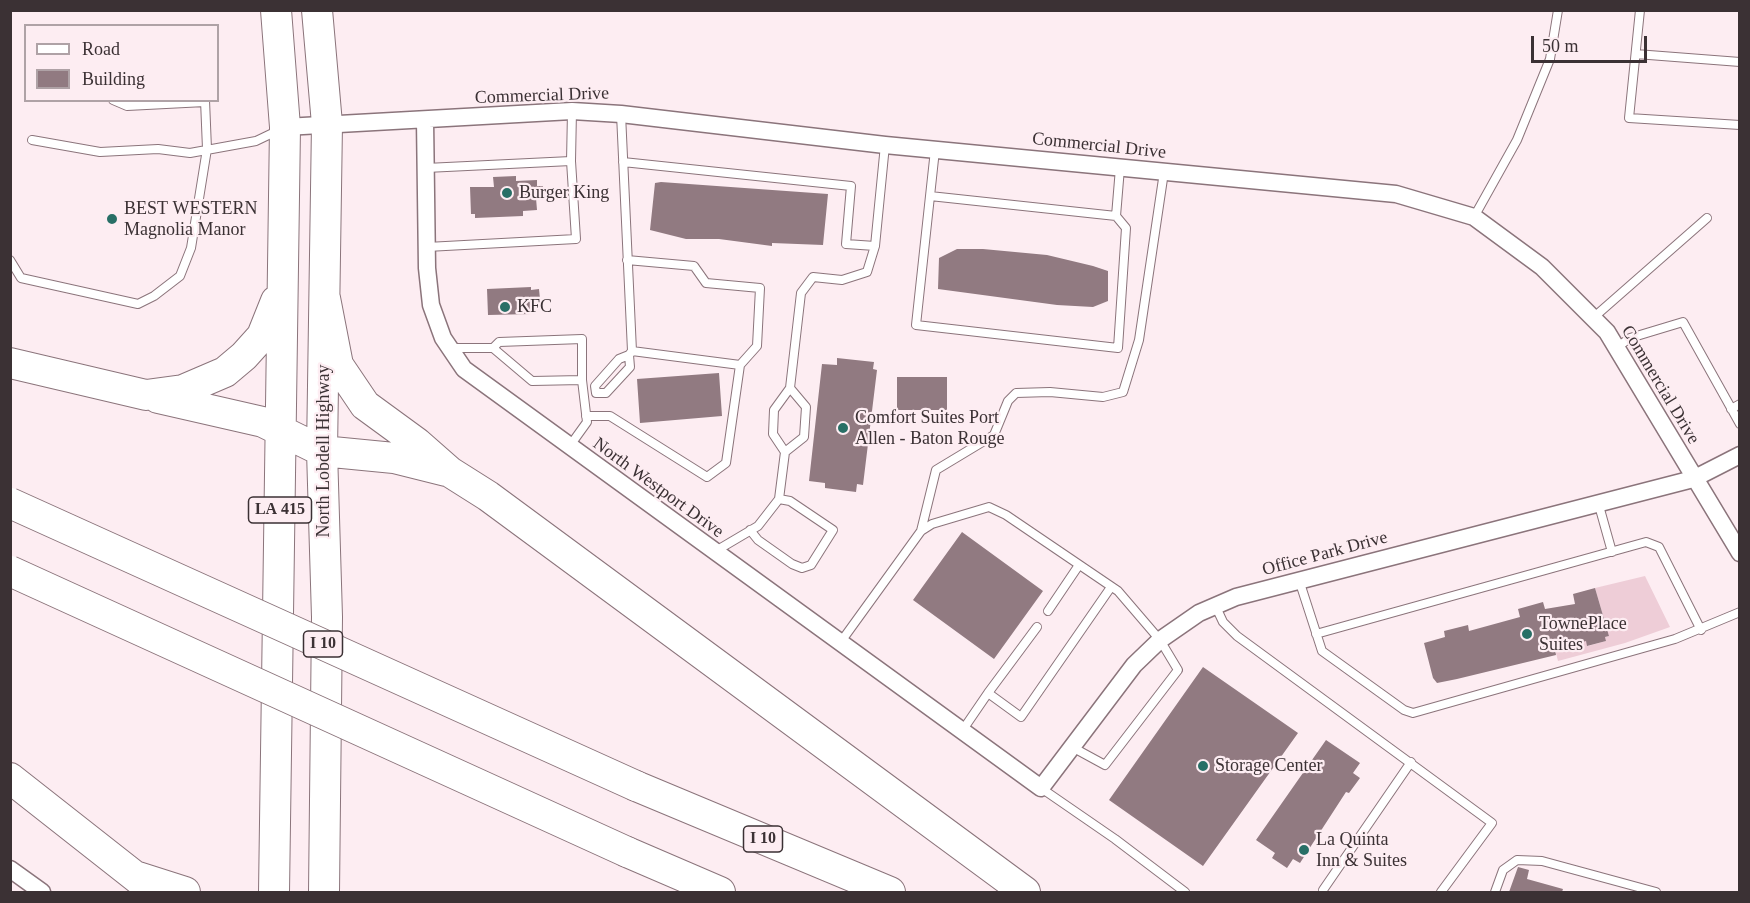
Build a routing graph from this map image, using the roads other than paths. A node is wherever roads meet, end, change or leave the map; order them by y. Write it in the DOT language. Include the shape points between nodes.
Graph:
graph roads {
  1 [pos="276,10"];
  2 [pos="317,10"];
  3 [pos="1558,10"];
  4 [pos="1640,10"];
  5 [pos="1636,54"];
  6 [pos="1740,62"];
  7 [pos="118,102"];
  8 [pos="189,102"];
  9 [pos="205,102"];
  10 [pos="572,111"];
  11 [pos="621,114"];
  12 [pos="426,120"];
  13 [pos="327,124"];
  14 [pos="1740,125"];
  15 [pos="285,127"];
  16 [pos="32,140"];
  17 [pos="885,145"];
  18 [pos="207,149"];
  19 [pos="934,150"];
  20 [pos="571,161"];
  21 [pos="623,162"];
  22 [pos="426,168"];
  23 [pos="1120,168"];
  24 [pos="1164,172"];
  25 [pos="930,196"];
  26 [pos="1116,216"];
  27 [pos="1474,217"];
  28 [pos="1707,218"];
  29 [pos="875,246"];
  30 [pos="427,247"];
  31 [pos="10,260"];
  32 [pos="627,260"];
  33 [pos="281,290"];
  34 [pos="325,298"];
  35 [pos="1593,318"];
  36 [pos="450,348"];
  37 [pos="493,348"];
  38 [pos="1616,348"];
  39 [pos="630,353"];
  40 [pos="10,363"];
  41 [pos="740,365"];
  42 [pos="582,380"];
  43 [pos="790,388"];
  44 [pos="596,393"];
  45 [pos="146,395"];
  46 [pos="585,402"];
  47 [pos="1736,407"];
  48 [pos="586,416"];
  49 [pos="1740,424"];
  50 [pos="281,432"];
  51 [pos="569,448"];
  52 [pos="322,451"];
  53 [pos="785,452"];
  54 [pos="1740,455"];
  55 [pos="450,471"];
  56 [pos="1693,479"];
  57 [pos="779,499"];
  58 [pos="1597,502"];
  59 [pos="10,503"];
  60 [pos="750,530"];
  61 [pos="921,531"];
  62 [pos="714,552"];
  63 [pos="1612,552"];
  64 [pos="1740,553"];
  65 [pos="1079,565"];
  66 [pos="10,572"];
  67 [pos="1299,580"];
  68 [pos="1111,586"];
  69 [pos="1215,605"];
  70 [pos="1048,611"];
  71 [pos="1740,612"];
  72 [pos="1036,627"];
  73 [pos="1701,630"];
  74 [pos="1316,634"];
  75 [pos="1160,640"];
  76 [pos="840,643"];
  77 [pos="988,693"];
  78 [pos="962,731"];
  79 [pos="1072,747"];
  80 [pos="1411,762"];
  81 [pos="10,778"];
  82 [pos="1041,788"];
  83 [pos="10,869"];
  84 [pos="145,884"];
  85 [pos="42,892"];
  86 [pos="185,892"];
  87 [pos="274,892"];
  88 [pos="324,892"];
  89 [pos="720,892"];
  90 [pos="890,892"];
  91 [pos="1025,892"];
  92 [pos="1185,892"];
  93 [pos="1325,892"];
  94 [pos="1441,892"];
  95 [pos="1495,892"];
  96 [pos="1656,892"];
  1 -- 15 [label="highway, LA 415"];
  2 -- 13 [label="highway, North Lobdell Highway / LA 415"];
  3 -- 27 [label="lane" via="1550,59 1517,140"];
  4 -- 5 [label="lane"];
  5 -- 6 [label="lane"];
  5 -- 14 [label="lane" via="1629,118"];
  7 -- 8 [label="lane" via="127,106"];
  9 -- 18 [label="lane"];
  10 -- 11 [label="street, Commercial Drive"];
  10 -- 12 [label="street, Commercial Drive"];
  10 -- 20 [label="lane"];
  11 -- 17 [label="street, Commercial Drive"];
  11 -- 21 [label="lane"];
  12 -- 13 [label="street, Commercial Drive"];
  12 -- 22 [label="street, North Westport Drive"];
  13 -- 15 [label="street, Commercial Drive"];
  13 -- 34 [label="highway, North Lobdell Highway / LA 415"];
  15 -- 18 [label="lane" via="256,141"];
  15 -- 33 [label="highway, LA 415"];
  16 -- 18 [label="lane" via="100,152 158,149 190,153"];
  17 -- 19 [label="street, Commercial Drive"];
  17 -- 29 [label="lane"];
  18 -- 31 [label="lane" via="191,248 180,276 154,296 138,304 21,278"];
  19 -- 23 [label="street, Commercial Drive"];
  19 -- 25 [label="lane"];
  20 -- 22 [label="lane"];
  20 -- 30 [label="lane" via="576,239"];
  21 -- 29 [label="lane" via="851,186 846,244"];
  21 -- 32 [label="lane"];
  22 -- 30 [label="street, North Westport Drive"];
  23 -- 24 [label="street, Commercial Drive"];
  23 -- 26 [label="lane"];
  24 -- 27 [label="street, Commercial Drive" via="1396,194"];
  24 -- 61 [label="lane" via="1139,340 1124,392 1103,397 1016,393 1008,401 994,435 936,470"];
  25 -- 26 [label="lane"];
  25 -- 26 [label="lane" via="916,325 1118,348 1126,228"];
  27 -- 35 [label="street, Commercial Drive" via="1542,267"];
  28 -- 35 [label="lane"];
  29 -- 43 [label="lane" via="867,272 842,280 813,277 801,293"];
  30 -- 36 [label="street, North Westport Drive" via="431,304"];
  32 -- 39 [label="lane"];
  32 -- 41 [label="lane" via="694,266 706,283 760,288 757,346"];
  33 -- 45 [label="highway" via="262,336 225,372 183,390"];
  33 -- 50 [label="highway, LA 415"];
  34 -- 52 [label="highway, North Lobdell Highway / LA 415"];
  34 -- 55 [label="highway" via="338,364 357,395"];
  35 -- 38 [label="street, Commercial Drive"];
  36 -- 37 [label="lane"];
  36 -- 51 [label="street, North Westport Drive" via="464,369"];
  37 -- 42 [label="lane" via="532,381"];
  37 -- 42 [label="lane" via="499,342 582,339"];
  38 -- 47 [label="lane" via="1630,338 1683,322"];
  38 -- 56 [label="street, Commercial Drive"];
  39 -- 41 [label="lane"];
  39 -- 44 [label="lane" via="619,358 594,386"];
  39 -- 44 [label="lane" via="630,367 606,393"];
  40 -- 45 [label="highway"];
  41 -- 48 [label="lane" via="726,463 707,477 610,416"];
  42 -- 46 [label="lane"];
  43 -- 53 [label="lane" via="774,410 773,434"];
  43 -- 53 [label="lane" via="806,406 804,437"];
  44 -- 46 [label="lane"];
  45 -- 50 [label="highway" via="263,422"];
  46 -- 48 [label="lane"];
  47 -- 49 [label="lane"];
  48 -- 51 [label="lane" via="587,422"];
  50 -- 52 [label="highway"];
  50 -- 87 [label="highway, LA 415"];
  51 -- 62 [label="street, North Westport Drive"];
  52 -- 55 [label="highway" via="394,458"];
  52 -- 88 [label="highway, North Lobdell Highway / LA 415" via="327,617"];
  53 -- 57 [label="lane"];
  54 -- 56 [label="street, Office Park Drive"];
  55 -- 91 [label="highway"];
  56 -- 58 [label="street, Office Park Drive"];
  56 -- 64 [label="street, Commercial Drive"];
  57 -- 60 [label="lane" via="758,526"];
  57 -- 60 [label="lane" via="789,501 833,530 811,565 802,568 792,564"];
  58 -- 63 [label="lane"];
  58 -- 67 [label="street, Office Park Drive"];
  59 -- 90 [label="highway, I 10, bridge" via="636,786"];
  60 -- 62 [label="lane"];
  61 -- 65 [label="lane" via="989,507"];
  61 -- 76 [label="lane"];
  62 -- 76 [label="street, North Westport Drive"];
  63 -- 73 [label="lane" via="1646,542 1659,547"];
  63 -- 74 [label="lane"];
  65 -- 68 [label="lane"];
  65 -- 70 [label="lane"];
  66 -- 89 [label="highway, bridge"];
  67 -- 69 [label="street, Office Park Drive"];
  67 -- 74 [label="lane"];
  68 -- 75 [label="lane"];
  68 -- 77 [label="lane" via="1021,717"];
  69 -- 75 [label="street, Office Park Drive"];
  69 -- 80 [label="lane" via="1223,622 1237,636"];
  71 -- 73 [label="lane"];
  72 -- 77 [label="lane"];
  73 -- 74 [label="lane" via="1413,713 1322,651"];
  75 -- 79 [label="street, Office Park Drive" via="1134,665"];
  75 -- 79 [label="lane" via="1178,670 1105,765"];
  76 -- 78 [label="street, North Westport Drive"];
  77 -- 78 [label="lane"];
  78 -- 82 [label="street, North Westport Drive"];
  79 -- 82 [label="street, Office Park Drive"];
  80 -- 93 [label="lane"];
  80 -- 94 [label="lane" via="1492,823"];
  81 -- 84 [label="highway"];
  82 -- 92 [label="lane"];
  83 -- 85 [label="street"];
  84 -- 86 [label="highway"];
  95 -- 96 [label="lane" via="1503,870 1517,860 1542,861"];
}
